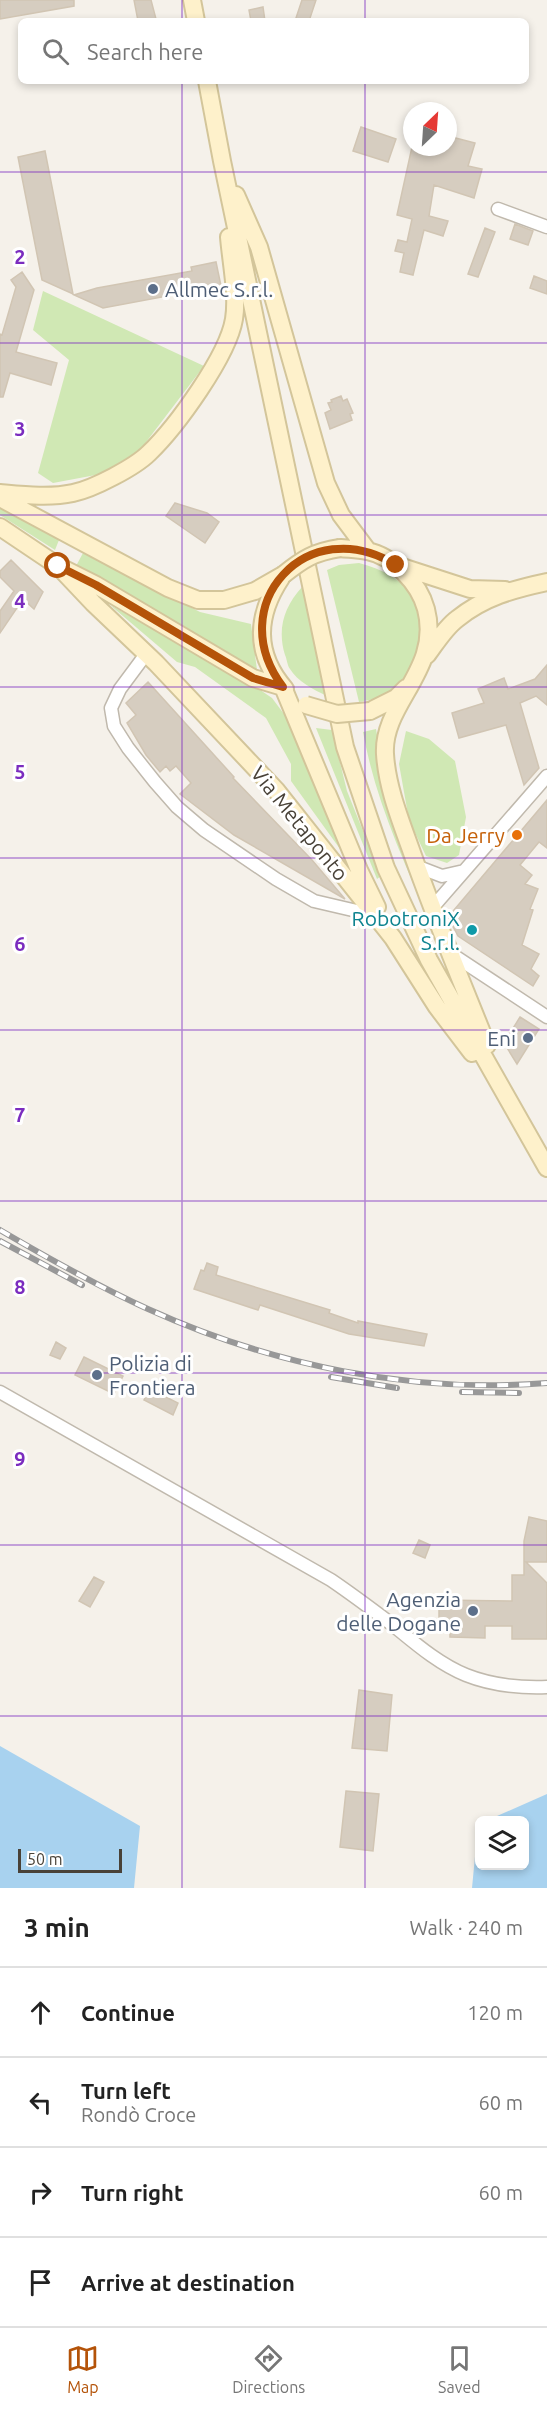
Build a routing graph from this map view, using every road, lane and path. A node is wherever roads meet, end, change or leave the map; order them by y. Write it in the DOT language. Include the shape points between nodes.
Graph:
graph roads {
  1 [pos="192,0"];
  2 [pos="195,18"];
  3 [pos="208,84"];
  4 [pos="222,161"];
  5 [pos="498,209"];
  6 [pos="547,227"];
  7 [pos="0,493"];
  8 [pos="0,498"];
  9 [pos="0,527"];
  10 [pos="369,551"];
  11 [pos="396,565"];
  12 [pos="58,566"];
  13 [pos="283,575"];
  14 [pos="547,582"];
  15 [pos="508,590"];
  16 [pos="146,654"];
  17 [pos="424,658"];
  18 [pos="410,683"];
  19 [pos="283,687"];
  20 [pos="547,776"];
  21 [pos="416,866"];
  22 [pos="464,871"];
  23 [pos="432,908"];
  24 [pos="374,915"];
  25 [pos="393,938"];
  26 [pos="450,953"];
  27 [pos="547,1017"];
  28 [pos="512,1104"];
  29 [pos="547,1168"];
  30 [pos="0,1392"];
  31 [pos="547,1687"];
  1 -- 2 [label="main road"];
  3 -- 4 [label="main road"];
  4 -- 7 [label="main road" via="234,319 218,360 198,391 148,454 114,476 73,493"];
  4 -- 10 [label="main road" via="259,247 326,483 341,515"];
  4 -- 28 [label="main road" via="345,747 386,868 429,960"];
  5 -- 6 [label="street"];
  8 -- 13 [label="main road" via="168,588 198,600 224,600 255,591"];
  9 -- 12 [label="main road"];
  10 -- 11 [label="main road"];
  10 -- 13 [label="main road, bridge" via="322,551 306,557"];
  11 -- 15 [label="main road" via="470,589"];
  11 -- 17 [label="main road" via="416,587 426,609 429,638"];
  12 -- 16 [label="main road, Via Metaponto"];
  12 -- 19 [label="main road" via="253,678"];
  13 -- 19 [label="main road" via="268,597 261,626 267,660"];
  14 -- 15 [label="main road"];
  15 -- 17 [label="main road" via="455,620"];
  16 -- 24 [label="main road, Via Metaponto" via="276,790"];
  16 -- 24 [label="street" via="120,688 111,708 114,726 155,782 204,830 276,879 314,901"];
  17 -- 18 [label="main road"];
  18 -- 19 [label="main road, bridge" via="396,698 370,711 337,714 306,705"];
  18 -- 21 [label="main road" via="388,730 385,752 393,800"];
  19 -- 25 [label="main road" via="359,870"];
  20 -- 22 [label="street"];
  21 -- 22 [label="street" via="442,876"];
  21 -- 23 [label="main road"];
  22 -- 23 [label="street"];
  23 -- 26 [label="main road"];
  24 -- 25 [label="main road, Via Metaponto"];
  25 -- 28 [label="main road, Via Metaponto" via="437,1007"];
  26 -- 27 [label="street"];
  26 -- 28 [label="main road"];
  28 -- 29 [label="main road"];
  30 -- 31 [label="street" via="312,1569 365,1603 432,1656 465,1675 497,1683"];
}
